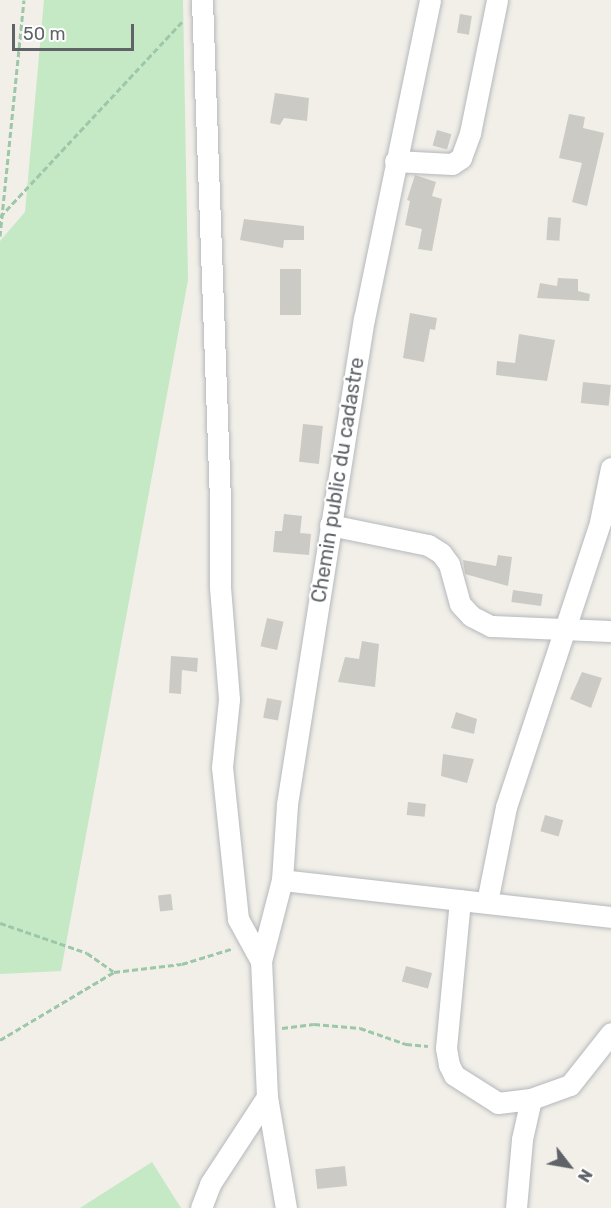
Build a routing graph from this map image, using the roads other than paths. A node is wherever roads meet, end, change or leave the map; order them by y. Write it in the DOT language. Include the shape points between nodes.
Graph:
graph roads {
  1 [pos="202,0"];
  2 [pos="430,0"];
  3 [pos="497,0"];
  4 [pos="395,160"];
  5 [pos="611,468"];
  6 [pos="607,506"];
  7 [pos="330,525"];
  8 [pos="565,631"];
  9 [pos="611,631"];
  10 [pos="282,880"];
  11 [pos="460,900"];
  12 [pos="487,902"];
  13 [pos="611,917"];
  14 [pos="261,961"];
  15 [pos="611,1033"];
  16 [pos="267,1097"];
  17 [pos="531,1099"];
  18 [pos="201,1208"];
  19 [pos="286,1208"];
  20 [pos="516,1208"];
  1 -- 14 [label="street" via="220,490 219,577 229,699 222,767 238,918"];
  2 -- 4 [label="street, Chemin public du cadastre"];
  3 -- 4 [label="street" via="461,158 452,164"];
  4 -- 7 [label="street, Chemin public du cadastre"];
  5 -- 6 [label="street"];
  6 -- 8 [label="street"];
  7 -- 8 [label="street" via="428,545 441,553 450,564 460,603 471,616 491,626"];
  7 -- 10 [label="street, Chemin public du cadastre" via="287,804"];
  8 -- 9 [label="street"];
  8 -- 12 [label="street" via="506,807"];
  10 -- 11 [label="street"];
  10 -- 14 [label="street, Chemin public du cadastre"];
  11 -- 12 [label="street"];
  11 -- 17 [label="street" via="446,1048 454,1075 498,1103"];
  12 -- 13 [label="street"];
  14 -- 16 [label="street, Chemin public du cadastre"];
  15 -- 17 [label="street" via="570,1084"];
  16 -- 18 [label="street" via="210,1184"];
  16 -- 19 [label="street, Chemin public du cadastre"];
  17 -- 20 [label="street" via="522,1139"];
}
